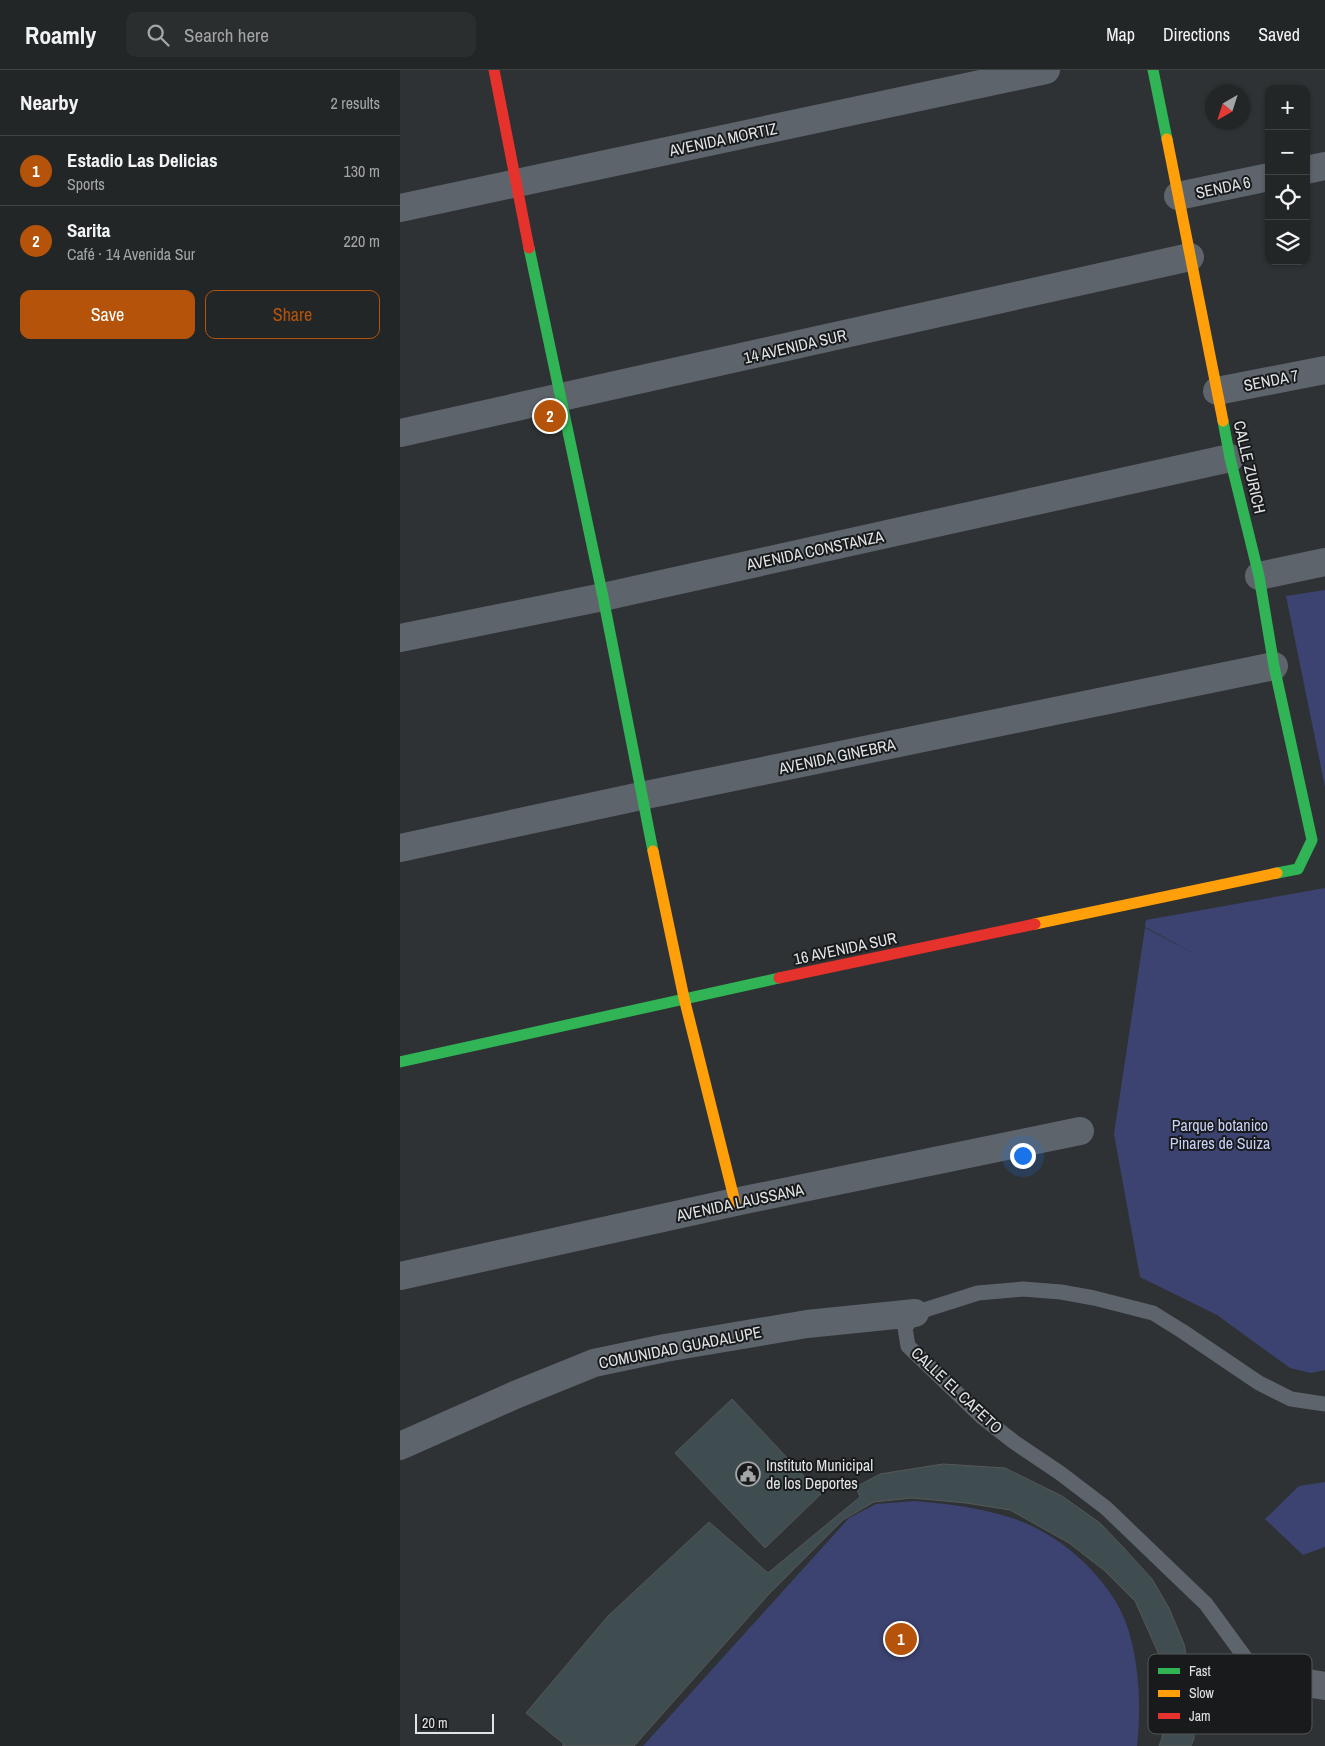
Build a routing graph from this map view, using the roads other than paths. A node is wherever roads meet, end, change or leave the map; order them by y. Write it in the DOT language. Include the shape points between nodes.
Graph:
graph roads {
  1 [pos="494,70"];
  2 [pos="1046,70"];
  3 [pos="1153,70"];
  4 [pos="1325,166"];
  5 [pos="1310,169"];
  6 [pos="1265,178"];
  7 [pos="515,184"];
  8 [pos="1178,196"];
  9 [pos="400,208"];
  10 [pos="1190,257"];
  11 [pos="1325,370"];
  12 [pos="1217,390"];
  13 [pos="562,398"];
  14 [pos="400,433"];
  15 [pos="1230,458"];
  16 [pos="1325,562"];
  17 [pos="1259,576"];
  18 [pos="603,597"];
  19 [pos="400,638"];
  20 [pos="1274,666"];
  21 [pos="641,796"];
  22 [pos="400,848"];
  23 [pos="1298,869"];
  24 [pos="684,998"];
  25 [pos="400,1062"];
  26 [pos="1080,1130"];
  27 [pos="735,1202"];
  28 [pos="400,1276"];
  29 [pos="915,1313"];
  30 [pos="1325,1404"];
  31 [pos="400,1446"];
  32 [pos="1243,1654"];
  33 [pos="1312,1684"];
  34 [pos="1325,1686"];
  1 -- 7 [label="street"];
  2 -- 7 [label="street, AVENIDA MORTIZ"];
  3 -- 8 [label="street, CALLE ZURICH"];
  4 -- 5 [label="street"];
  6 -- 8 [label="street, SENDA 6"];
  7 -- 9 [label="street, AVENIDA MORTIZ"];
  7 -- 13 [label="street"];
  8 -- 10 [label="street, CALLE ZURICH"];
  10 -- 12 [label="street, CALLE ZURICH"];
  10 -- 13 [label="street, 14 AVENIDA SUR"];
  11 -- 12 [label="street, SENDA 7"];
  12 -- 15 [label="street, CALLE ZURICH"];
  13 -- 14 [label="street, 14 AVENIDA SUR"];
  13 -- 18 [label="street"];
  15 -- 17 [label="street, CALLE ZURICH"];
  15 -- 18 [label="street, AVENIDA CONSTANZA"];
  16 -- 17 [label="street"];
  17 -- 20 [label="street, CALLE ZURICH"];
  18 -- 19 [label="street, AVENIDA CONSTANZA"];
  18 -- 21 [label="street"];
  20 -- 21 [label="street, AVENIDA GINEBRA"];
  20 -- 23 [label="street, CALLE ZURICH" via="1312,840"];
  21 -- 22 [label="street, AVENIDA GINEBRA"];
  21 -- 24 [label="street"];
  23 -- 24 [label="street, 16 AVENIDA SUR"];
  24 -- 25 [label="street, 16 AVENIDA SUR"];
  24 -- 27 [label="street"];
  26 -- 27 [label="street, AVENIDA LAUSSANA"];
  27 -- 28 [label="street, AVENIDA LAUSSANA"];
  29 -- 30 [label="lane" via="978,1293 1023,1289 1094,1298 1152,1313 1259,1383 1291,1399"];
  29 -- 31 [label="street, COMUNIDAD GUADALUPE" via="798,1326 594,1363"];
  29 -- 32 [label="lane, CALLE EL CAFETO" via="905,1328 908,1346 982,1417 1106,1508 1206,1604"];
  33 -- 34 [label="street, CALLE EL CAFETO"];
}
